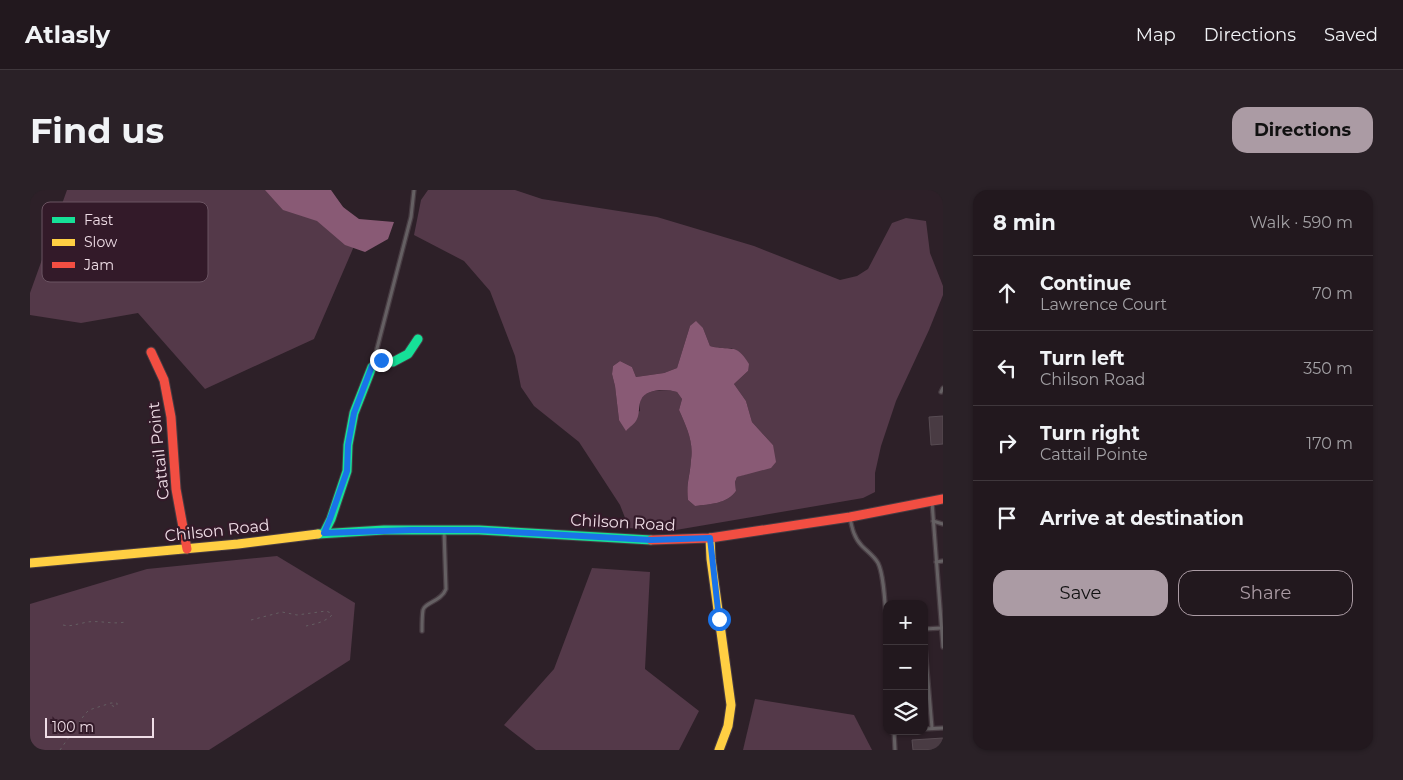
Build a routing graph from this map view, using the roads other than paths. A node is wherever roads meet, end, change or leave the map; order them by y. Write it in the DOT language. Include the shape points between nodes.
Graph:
graph roads {
  1 [pos="414,190"];
  2 [pos="418,339"];
  3 [pos="151,352"];
  4 [pos="372,366"];
  5 [pos="943,388"];
  6 [pos="941,392"];
  7 [pos="943,499"];
  8 [pos="932,501"];
  9 [pos="850,518"];
  10 [pos="933,522"];
  11 [pos="943,524"];
  12 [pos="444,530"];
  13 [pos="324,533"];
  14 [pos="710,538"];
  15 [pos="187,549"];
  16 [pos="943,561"];
  17 [pos="30,562"];
  18 [pos="936,562"];
  19 [pos="884,600"];
  20 [pos="942,628"];
  21 [pos="928,629"];
  22 [pos="422,631"];
  23 [pos="925,645"];
  24 [pos="943,647"];
  25 [pos="928,728"];
  26 [pos="932,728"];
  27 [pos="943,728"];
  28 [pos="894,735"];
  29 [pos="719,750"];
  30 [pos="895,750"];
  1 -- 4 [label="lane" via="411,216"];
  2 -- 4 [label="street" via="408,354 393,362 381,360"];
  3 -- 15 [label="street, Cattail Point" via="164,380 172,417 176,489"];
  4 -- 13 [label="street" via="354,413 347,471"];
  5 -- 6 [label="lane"];
  7 -- 8 [label="street, Chilson Road"];
  8 -- 9 [label="street, Chilson Road"];
  8 -- 10 [label="lane"];
  9 -- 14 [label="street, Chilson Road"];
  9 -- 19 [label="lane" via="857,539 872,554 881,571"];
  10 -- 11 [label="lane"];
  10 -- 18 [label="lane"];
  12 -- 13 [label="street, Chilson Road"];
  12 -- 14 [label="street, Chilson Road" via="651,540"];
  12 -- 22 [label="lane" via="446,589 444,595 423,608"];
  13 -- 15 [label="street, Chilson Road"];
  14 -- 29 [label="street" via="731,705 728,726"];
  15 -- 17 [label="street, Chilson Road"];
  16 -- 18 [label="lane"];
  18 -- 20 [label="lane"];
  20 -- 21 [label="lane"];
  20 -- 24 [label="lane"];
  23 -- 26 [label="lane"];
  25 -- 26 [label="lane"];
  26 -- 27 [label="lane"];
  28 -- 30 [label="lane"];
}
